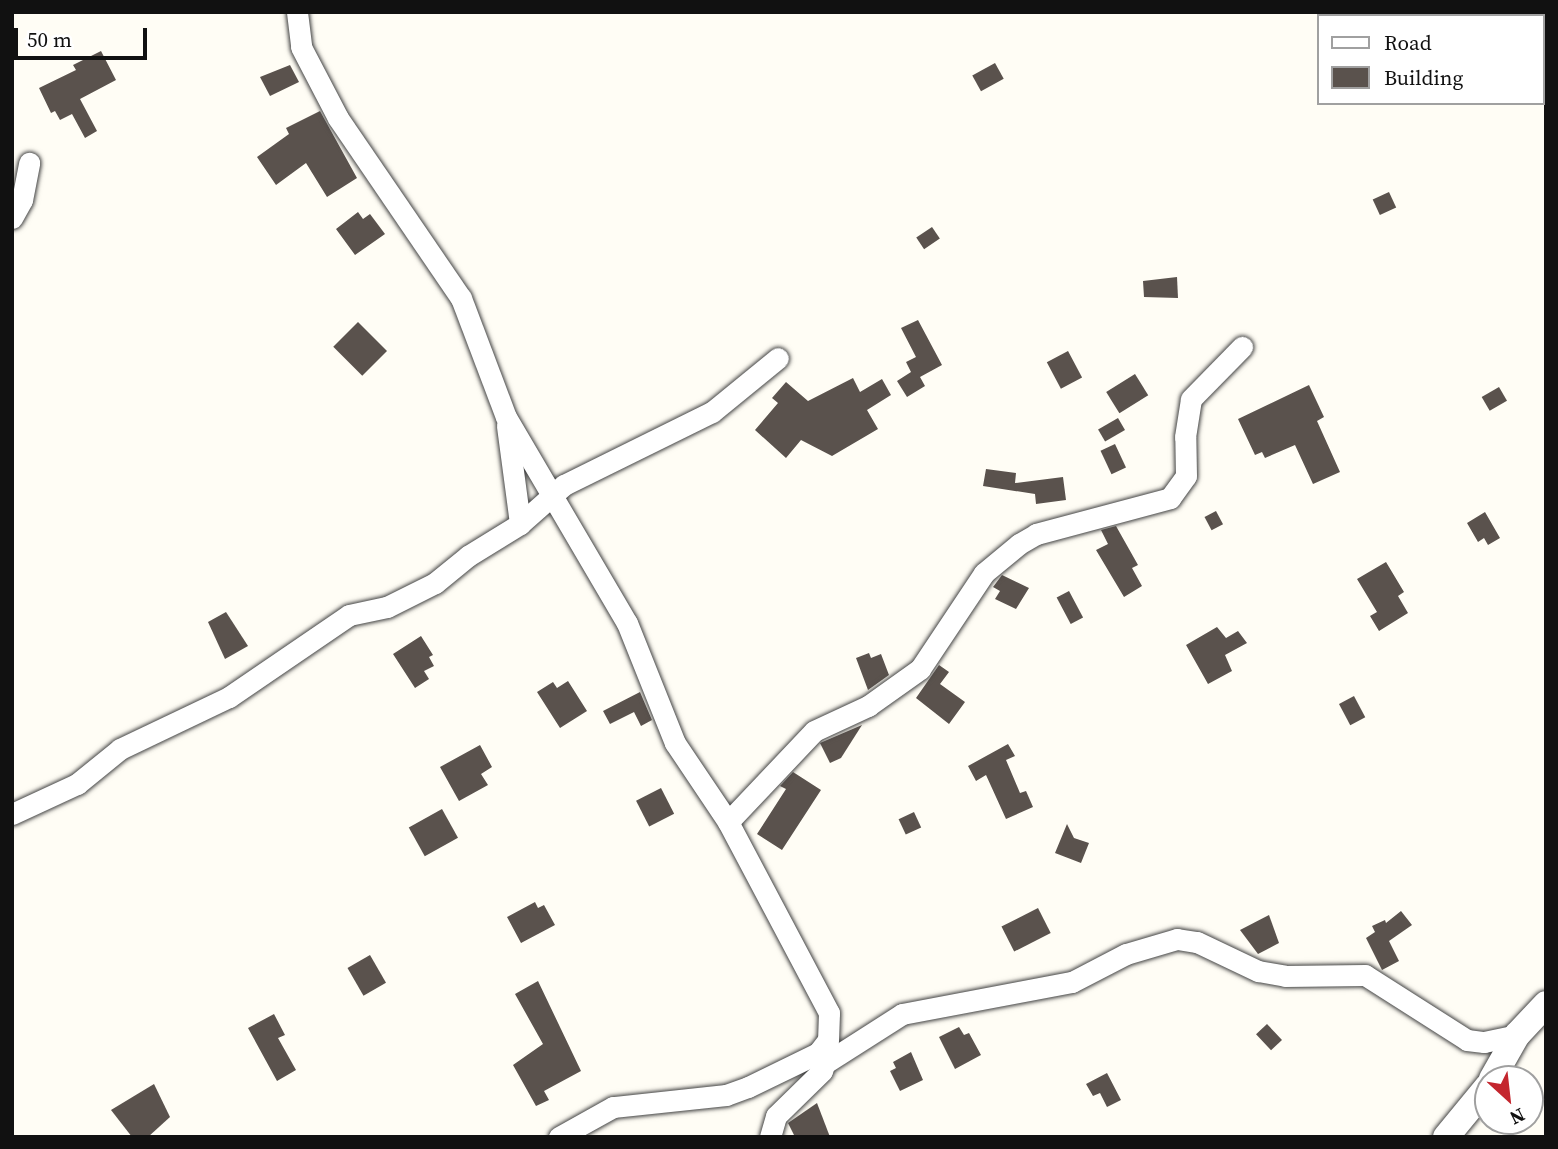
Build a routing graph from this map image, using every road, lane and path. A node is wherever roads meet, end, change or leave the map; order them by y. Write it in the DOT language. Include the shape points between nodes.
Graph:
graph roads {
  1 [pos="297,12"];
  2 [pos="29,163"];
  3 [pos="12,218"];
  4 [pos="1242,347"];
  5 [pos="778,358"];
  6 [pos="506,417"];
  7 [pos="551,496"];
  8 [pos="520,524"];
  9 [pos="12,814"];
  10 [pos="728,822"];
  11 [pos="1546,1004"];
  12 [pos="1517,1035"];
  13 [pos="828,1040"];
  14 [pos="827,1062"];
  15 [pos="1500,1065"];
  16 [pos="1474,1103"];
  17 [pos="559,1137"];
  18 [pos="769,1137"];
  19 [pos="1446,1137"];
  1 -- 6 [label="street" via="301,47 338,118 461,298"];
  2 -- 3 [label="street" via="22,200"];
  4 -- 10 [label="street" via="1191,399 1185,437 1186,476 1170,498 1036,534 1019,544 984,573 920,669 868,706 814,731"];
  5 -- 7 [label="street" via="712,412 580,476"];
  6 -- 7 [label="street"];
  6 -- 8 [label="street"];
  7 -- 8 [label="street"];
  7 -- 10 [label="street" via="627,622 675,743"];
  8 -- 9 [label="street" via="426,588 387,607 349,615 229,697 120,749 77,784"];
  10 -- 13 [label="street" via="821,990 831,1025"];
  11 -- 12 [label="street"];
  12 -- 14 [label="street" via="1483,1042 1467,1040 1365,975 1285,976 1258,971 1197,943 1177,939 1136,950 1072,982 902,1014"];
  12 -- 15 [label="street"];
  13 -- 14 [label="street"];
  13 -- 17 [label="street" via="818,1053 739,1091 613,1107"];
  14 -- 18 [label="street" via="776,1116"];
  16 -- 19 [label="street"];
}
